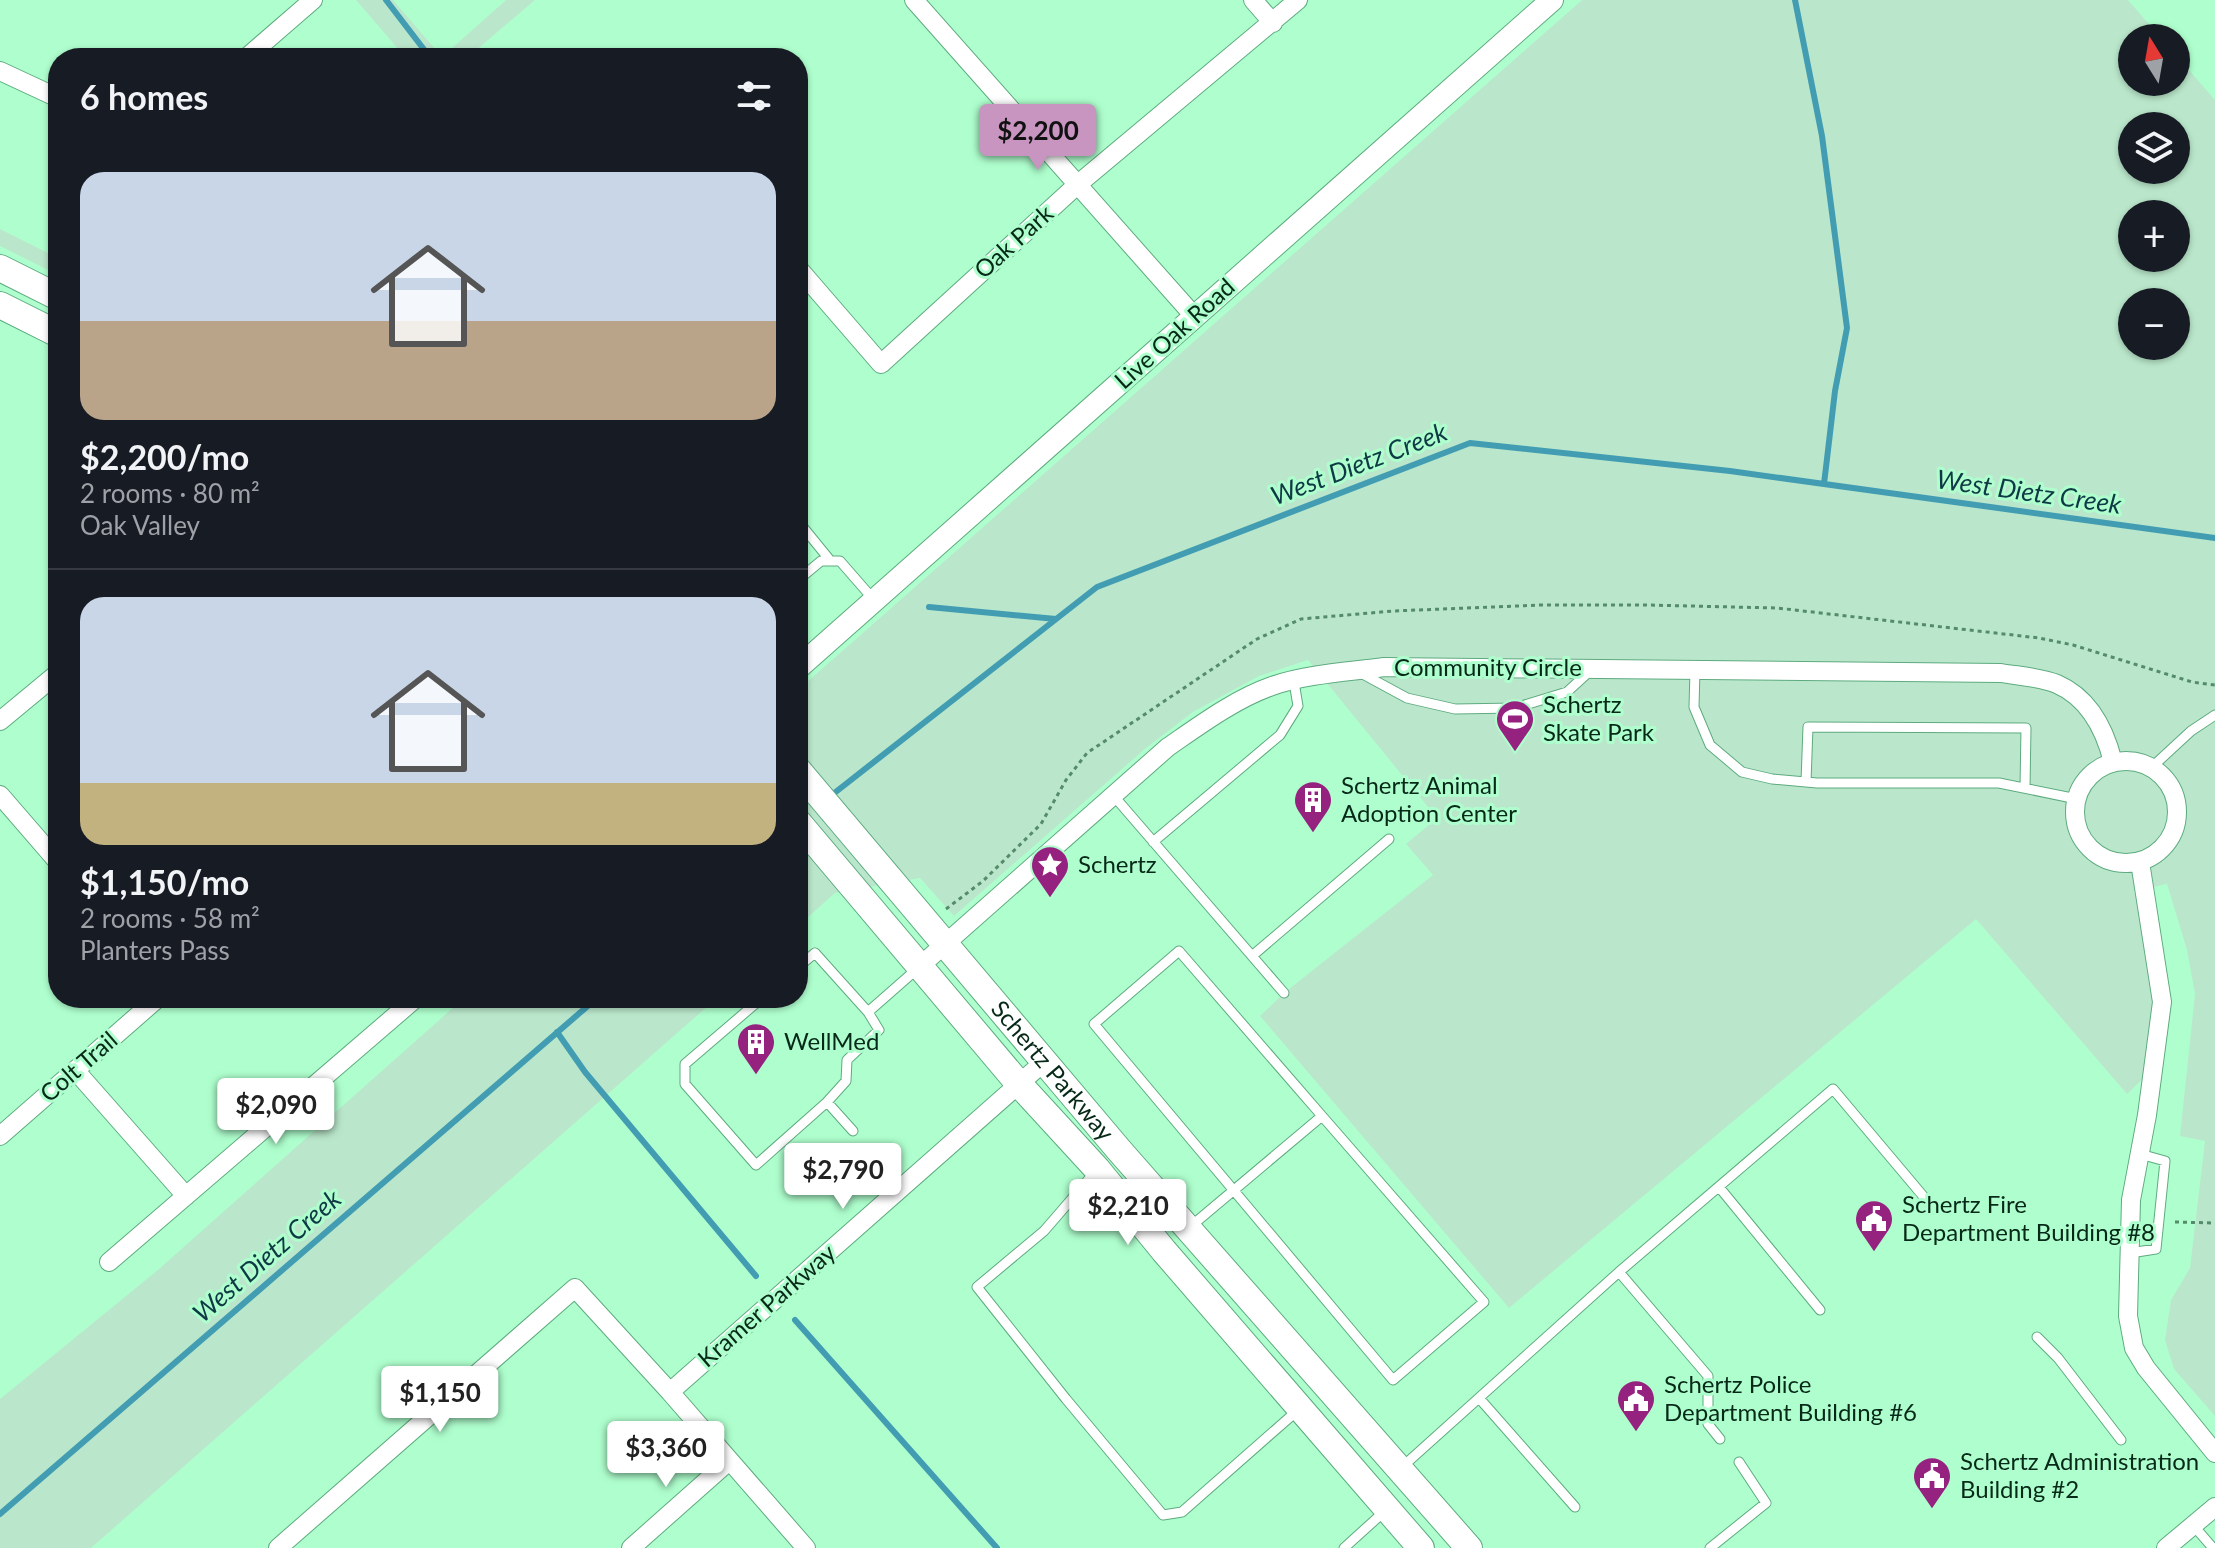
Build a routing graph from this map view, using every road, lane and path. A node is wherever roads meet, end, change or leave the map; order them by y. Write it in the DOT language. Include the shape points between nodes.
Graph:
graph roads {
  1 [pos="313,0"];
  2 [pos="914,0"];
  3 [pos="1253,0"];
  4 [pos="1298,0"];
  5 [pos="1552,0"];
  6 [pos="1273,23"];
  7 [pos="258,48"];
  8 [pos="0,71"];
  9 [pos="48,93"];
  10 [pos="1077,185"];
  11 [pos="0,268"];
  12 [pos="808,280"];
  13 [pos="48,292"];
  14 [pos="0,305"];
  15 [pos="1194,316"];
  16 [pos="48,329"];
  17 [pos="808,533"];
  18 [pos="829,559"];
  19 [pos="808,572"];
  20 [pos="874,600"];
  21 [pos="808,659"];
  22 [pos="1592,669"];
  23 [pos="1695,670"];
  24 [pos="1356,671"];
  25 [pos="48,681"];
  26 [pos="1294,682"];
  27 [pos="2215,715"];
  28 [pos="0,721"];
  29 [pos="2113,762"];
  30 [pos="2152,767"];
  31 [pos="808,782"];
  32 [pos="1806,782"];
  33 [pos="2025,788"];
  34 [pos="0,795"];
  35 [pos="1113,795"];
  36 [pos="2077,799"];
  37 [pos="808,834"];
  38 [pos="1389,839"];
  39 [pos="1153,842"];
  40 [pos="48,850"];
  41 [pos="2140,862"];
  42 [pos="945,944"];
  43 [pos="1252,956"];
  44 [pos="808,959"];
  45 [pos="919,967"];
  46 [pos="1284,993"];
  47 [pos="146,1008"];
  48 [pos="404,1008"];
  49 [pos="750,1008"];
  50 [pos="868,1012"];
  51 [pos="1045,1061"];
  52 [pos="75,1070"];
  53 [pos="1019,1084"];
  54 [pos="827,1102"];
  55 [pos="1322,1116"];
  56 [pos="853,1131"];
  57 [pos="0,1136"];
  58 [pos="1119,1150"];
  59 [pos="2140,1154"];
  60 [pos="1097,1169"];
  61 [pos="1719,1187"];
  62 [pos="1233,1191"];
  63 [pos="186,1196"];
  64 [pos="1934,1209"];
  65 [pos="2159,1223"];
  66 [pos="2215,1223"];
  67 [pos="1188,1229"];
  68 [pos="1164,1251"];
  69 [pos="2129,1253"];
  70 [pos="109,1262"];
  71 [pos="1619,1272"];
  72 [pos="1820,1310"];
  73 [pos="2037,1337"];
  74 [pos="1325,1386"];
  75 [pos="670,1392"];
  76 [pos="1479,1398"];
  77 [pos="1300,1408"];
  78 [pos="1720,1439"];
  79 [pos="2121,1440"];
  80 [pos="2215,1453"];
  81 [pos="729,1461"];
  82 [pos="1739,1462"];
  83 [pos="1407,1478"];
  84 [pos="1575,1507"];
  85 [pos="2215,1507"];
  86 [pos="1386,1510"];
  87 [pos="2193,1525"];
  88 [pos="278,1548"];
  89 [pos="631,1548"];
  90 [pos="806,1548"];
  91 [pos="1344,1548"];
  92 [pos="1421,1548"];
  93 [pos="1469,1548"];
  94 [pos="1710,1548"];
  95 [pos="2166,1548"];
  96 [pos="2213,1548"];
  1 -- 7 [label="street"];
  2 -- 10 [label="street"];
  3 -- 6 [label="street"];
  4 -- 6 [label="street, Oak Park"];
  5 -- 15 [label="street, Live Oak Road"];
  6 -- 10 [label="street, Oak Park"];
  8 -- 9 [label="street"];
  10 -- 12 [label="street, Oak Park" via="881,364"];
  10 -- 15 [label="street"];
  11 -- 13 [label="main road"];
  14 -- 16 [label="main road"];
  15 -- 20 [label="street, Live Oak Road"];
  17 -- 18 [label="lane"];
  18 -- 19 [label="lane"];
  18 -- 20 [label="lane" via="840,561"];
  20 -- 21 [label="street, Live Oak Road"];
  22 -- 23 [label="street, Community Circle"];
  22 -- 24 [label="street, Community Circle"];
  22 -- 24 [label="lane" via="1567,692 1515,708 1455,709 1407,698"];
  23 -- 29 [label="street, Community Circle" via="2001,673 2056,684 2084,703 2105,733"];
  23 -- 32 [label="lane" via="1694,707 1710,745 1742,772"];
  24 -- 26 [label="street, Community Circle"];
  25 -- 28 [label="street"];
  26 -- 35 [label="street, Community Circle" via="1271,686 1213,716"];
  26 -- 39 [label="lane" via="1298,706 1280,735"];
  27 -- 30 [label="lane"];
  29 -- 30 [label="street" via="2133,760"];
  29 -- 36 [label="street" via="2095,771"];
  30 -- 41 [label="street" via="2177,798 2178,818 2172,837"];
  31 -- 42 [label="main road, Schertz Parkway"];
  32 -- 33 [label="lane" via="1999,783"];
  32 -- 33 [label="lane" via="1808,727 2026,728"];
  33 -- 36 [label="lane"];
  34 -- 40 [label="street"];
  35 -- 39 [label="lane"];
  35 -- 42 [label="street, Community Circle"];
  36 -- 41 [label="street" via="2076,826 2087,846 2120,863"];
  37 -- 45 [label="main road, Schertz Parkway"];
  38 -- 43 [label="lane"];
  39 -- 43 [label="lane"];
  41 -- 59 [label="street" via="2162,1002"];
  42 -- 45 [label="street, Community Circle"];
  42 -- 51 [label="main road, Schertz Parkway"];
  43 -- 46 [label="lane"];
  44 -- 50 [label="lane" via="815,953"];
  45 -- 50 [label="lane"];
  45 -- 53 [label="main road, Schertz Parkway"];
  47 -- 52 [label="street, Colt Trail"];
  48 -- 63 [label="street"];
  49 -- 54 [label="lane" via="685,1064 685,1084 756,1165"];
  50 -- 54 [label="lane" via="879,1030 847,1060 846,1081"];
  51 -- 53 [label="street, Kramer Parkway"];
  51 -- 58 [label="main road, Schertz Parkway"];
  52 -- 57 [label="street, Colt Trail"];
  52 -- 63 [label="street"];
  53 -- 60 [label="main road, Schertz Parkway"];
  53 -- 75 [label="street, Kramer Parkway"];
  54 -- 56 [label="lane"];
  55 -- 62 [label="lane"];
  55 -- 62 [label="lane" via="1179,951 1094,1024"];
  55 -- 62 [label="lane" via="1484,1302 1393,1380"];
  58 -- 60 [label="main road"];
  58 -- 67 [label="main road, Schertz Parkway"];
  59 -- 65 [label="lane" via="2165,1161"];
  59 -- 69 [label="street"];
  60 -- 68 [label="main road, Schertz Parkway"];
  60 -- 77 [label="lane" via="1044,1231 977,1287 1163,1515 1182,1512"];
  61 -- 64 [label="lane" via="1833,1089"];
  61 -- 71 [label="lane"];
  61 -- 72 [label="lane"];
  62 -- 67 [label="lane"];
  63 -- 70 [label="street"];
  65 -- 66 [label="path"];
  65 -- 69 [label="lane" via="2156,1249"];
  67 -- 68 [label="main road"];
  67 -- 74 [label="main road, Schertz Parkway"];
  68 -- 77 [label="main road, Schertz Parkway"];
  69 -- 80 [label="street" via="2128,1316 2134,1348"];
  71 -- 76 [label="lane"];
  71 -- 78 [label="lane" via="1708,1376 1708,1424"];
  73 -- 79 [label="lane"];
  74 -- 77 [label="main road"];
  74 -- 83 [label="main road, Schertz Parkway"];
  75 -- 81 [label="street"];
  75 -- 88 [label="street" via="575,1288"];
  76 -- 83 [label="lane"];
  76 -- 84 [label="lane"];
  77 -- 86 [label="main road, Schertz Parkway"];
  81 -- 89 [label="street"];
  81 -- 90 [label="street"];
  82 -- 94 [label="lane" via="1766,1503"];
  83 -- 86 [label="main road"];
  83 -- 93 [label="main road, Schertz Parkway"];
  85 -- 87 [label="street"];
  86 -- 91 [label="lane"];
  86 -- 92 [label="main road, Schertz Parkway"];
  87 -- 95 [label="street"];
  87 -- 96 [label="lane"];
}
